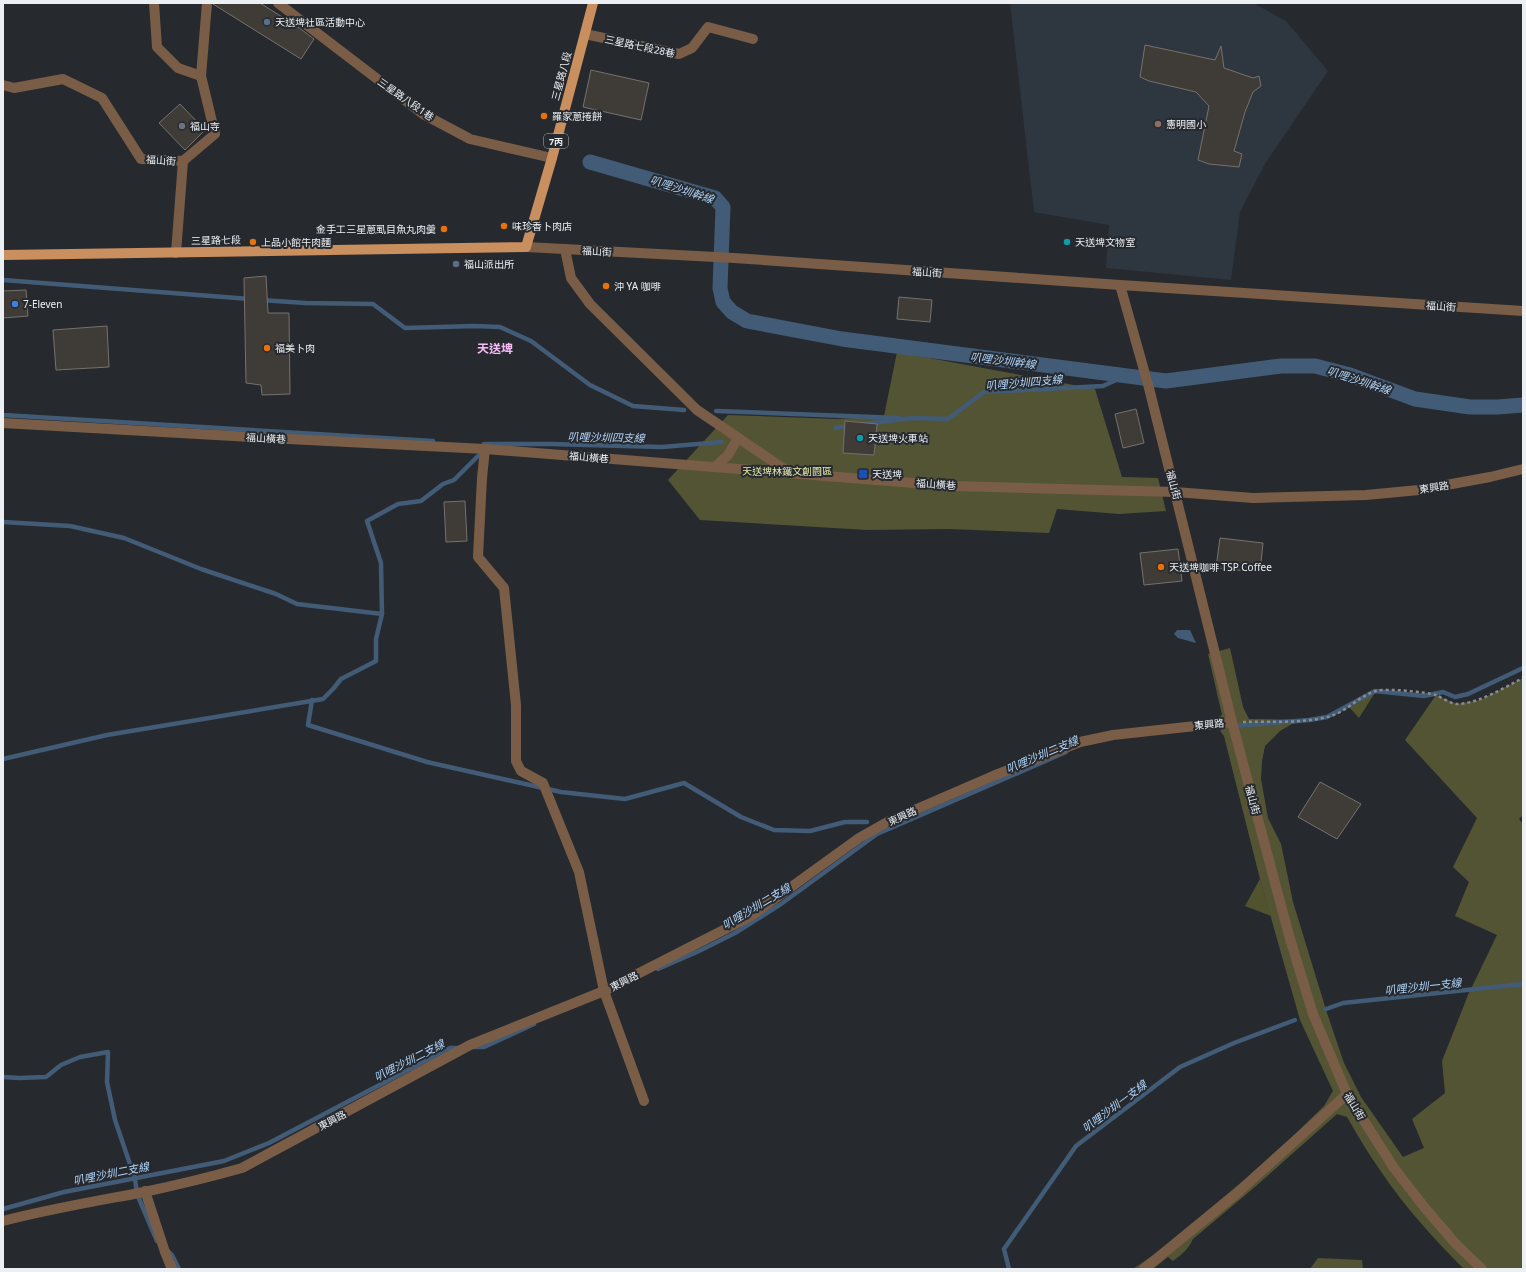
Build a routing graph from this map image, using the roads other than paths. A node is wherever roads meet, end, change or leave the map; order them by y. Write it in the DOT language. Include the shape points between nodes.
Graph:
graph roads {
  1 [pos="154,3"];
  2 [pos="208,3"];
  3 [pos="278,3"];
  4 [pos="592,3"];
  5 [pos="585,34"];
  6 [pos="753,39"];
  7 [pos="201,76"];
  8 [pos="3,84"];
  9 [pos="552,158"];
  10 [pos="183,162"];
  11 [pos="526,248"];
  12 [pos="566,250"];
  13 [pos="176,253"];
  14 [pos="3,255"];
  15 [pos="1120,286"];
  16 [pos="1523,311"];
  17 [pos="3,423"];
  18 [pos="738,438"];
  19 [pos="486,449"];
  20 [pos="716,467"];
  21 [pos="1523,469"];
  22 [pos="789,472"];
  23 [pos="1175,492"];
  24 [pos="1232,722"];
  25 [pos="604,991"];
  26 [pos="1347,1094"];
  27 [pos="644,1101"];
  28 [pos="145,1192"];
  29 [pos="3,1222"];
  30 [pos="172,1269"];
  31 [pos="1144,1269"];
  32 [pos="1482,1269"];
  1 -- 7 [label="street" via="157,47 178,68"];
  2 -- 7 [label="street, 福山街"];
  3 -- 9 [label="street, 三星路八段1巷" via="423,114 470,139"];
  4 -- 5 [label="main road, 三星路八段 / 7丙"];
  5 -- 6 [label="street, 三星路七段28巷" via="679,54 692,48 708,26"];
  5 -- 9 [label="main road, 三星路八段 / 7丙"];
  7 -- 10 [label="street, 福山街" via="215,134"];
  8 -- 10 [label="street, 福山街" via="14,88 63,79 102,98 141,158"];
  9 -- 11 [label="main road, 三星路八段 / 7丙"];
  10 -- 13 [label="street"];
  11 -- 12 [label="street, 福山街"];
  11 -- 13 [label="main road, 三星路七段"];
  12 -- 15 [label="street, 福山街" via="715,256"];
  12 -- 18 [label="street" via="571,278 590,304 697,410"];
  13 -- 14 [label="main road, 三星路七段"];
  15 -- 16 [label="street, 福山街"];
  15 -- 23 [label="street, 福山街"];
  17 -- 19 [label="street, 福山橫巷"];
  18 -- 20 [label="street" via="728,455"];
  18 -- 22 [label="street"];
  19 -- 20 [label="street, 福山橫巷"];
  19 -- 25 [label="street" via="478,557 504,588 516,705 516,761 521,771 543,783 579,872"];
  20 -- 22 [label="street, 福山橫巷"];
  21 -- 23 [label="street, 東興路" via="1419,490 1366,495 1253,498"];
  22 -- 23 [label="street, 福山橫巷" via="952,486"];
  23 -- 24 [label="street, 福山街"];
  24 -- 25 [label="street, 東興路" via="1113,734 1080,742 993,776 889,821 859,838 750,916"];
  24 -- 26 [label="street, 福山街" via="1298,967 1313,1014"];
  25 -- 27 [label="street"];
  25 -- 28 [label="street, 東興路" via="470,1045 242,1168"];
  26 -- 31 [label="street" via="1235,1195"];
  26 -- 32 [label="street, 福山街" via="1394,1168 1455,1243"];
  28 -- 29 [label="street, 東興路" via="39,1212"];
  28 -- 30 [label="street"];
}
